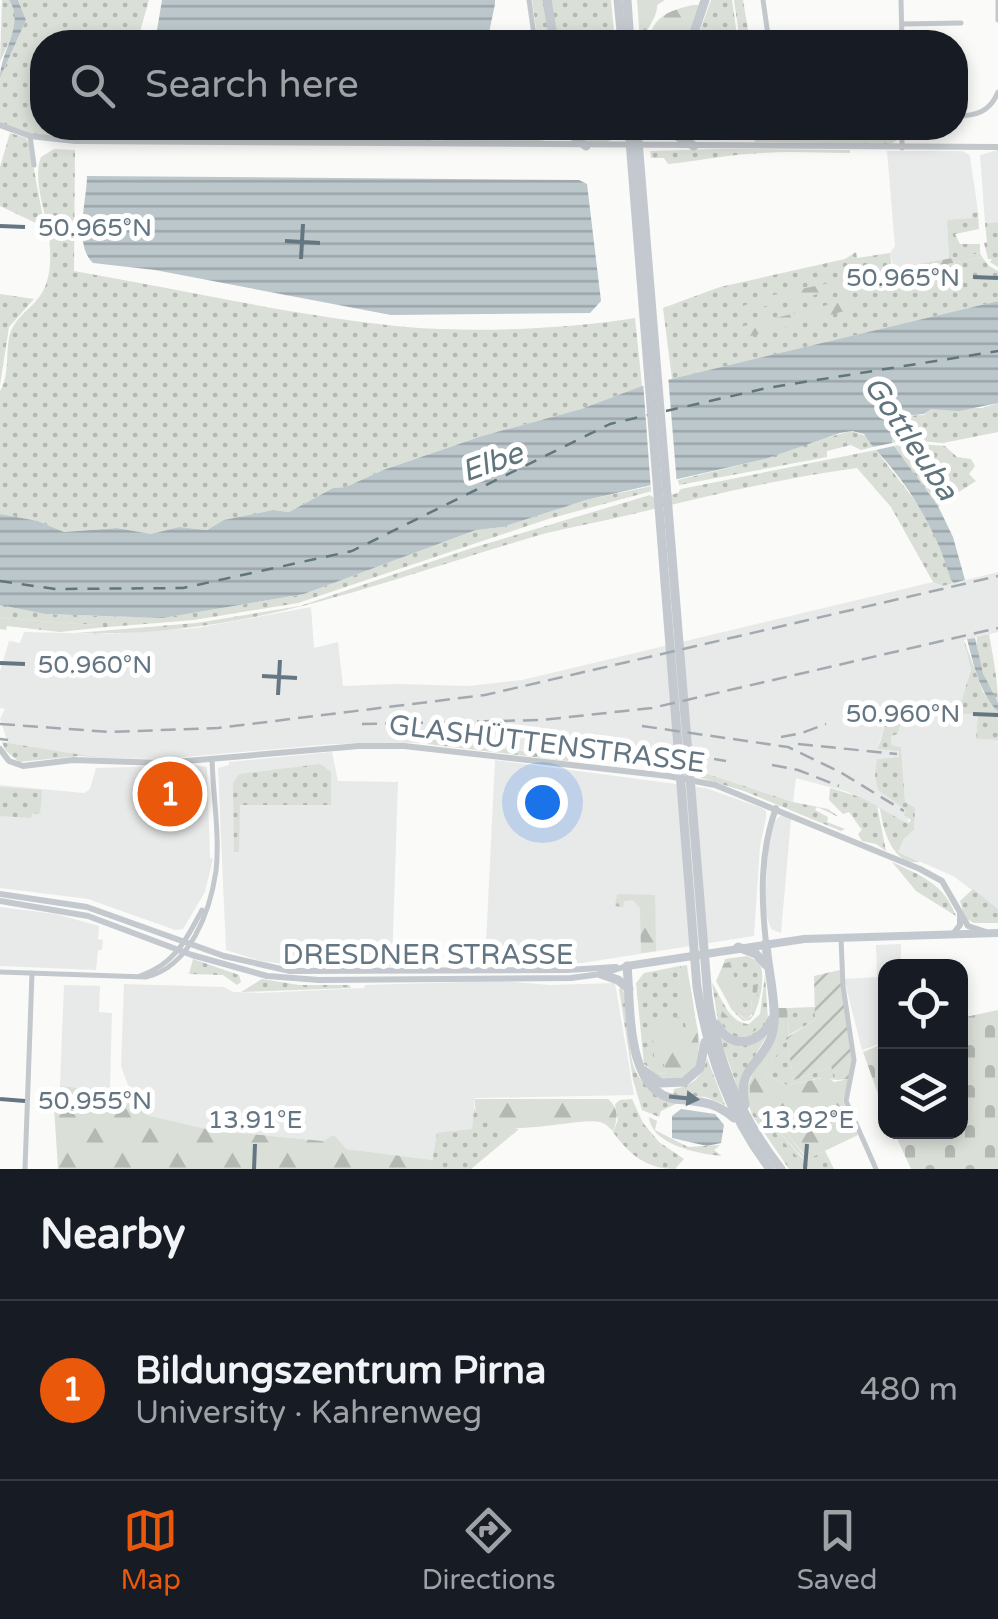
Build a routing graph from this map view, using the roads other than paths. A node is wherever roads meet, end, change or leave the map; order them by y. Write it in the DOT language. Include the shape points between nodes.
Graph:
graph roads {
  1 [pos="529,0"];
  2 [pos="548,0"];
  3 [pos="618,0"];
  4 [pos="627,0"];
  5 [pos="705,0"];
  6 [pos="762,0"];
  7 [pos="902,0"];
  8 [pos="998,0"];
  9 [pos="998,20"];
  10 [pos="961,23"];
  11 [pos="902,24"];
  12 [pos="534,30"];
  13 [pos="552,30"];
  14 [pos="621,30"];
  15 [pos="629,30"];
  16 [pos="695,30"];
  17 [pos="767,30"];
  18 [pos="902,30"];
  19 [pos="998,92"];
  20 [pos="968,115"];
  21 [pos="0,125"];
  22 [pos="30,136"];
  23 [pos="31,140"];
  24 [pos="75,140"];
  25 [pos="561,140"];
  26 [pos="578,140"];
  27 [pos="630,140"];
  28 [pos="638,140"];
  29 [pos="669,140"];
  30 [pos="682,140"];
  31 [pos="902,140"];
  32 [pos="428,143"];
  33 [pos="561,146"];
  34 [pos="586,146"];
  35 [pos="694,146"];
  36 [pos="668,147"];
  37 [pos="998,147"];
  38 [pos="902,148"];
  39 [pos="34,165"];
  40 [pos="0,749"];
  41 [pos="212,760"];
  42 [pos="776,808"];
  43 [pos="0,894"];
  44 [pos="208,898"];
  45 [pos="0,901"];
  46 [pos="960,912"];
  47 [pos="197,931"];
  48 [pos="993,933"];
  49 [pos="952,934"];
  50 [pos="841,938"];
  51 [pos="160,943"];
  52 [pos="188,943"];
  53 [pos="766,943"];
  54 [pos="738,947"];
  55 [pos="208,951"];
  56 [pos="183,952"];
  57 [pos="166,964"];
  58 [pos="627,966"];
  59 [pos="768,967"];
  60 [pos="0,972"];
  61 [pos="602,972"];
  62 [pos="32,973"];
  63 [pos="701,977"];
  64 [pos="129,978"];
  65 [pos="629,990"];
  66 [pos="708,998"];
  67 [pos="773,1012"];
  68 [pos="704,1029"];
  69 [pos="638,1063"];
  70 [pos="740,1123"];
  71 [pos="752,1126"];
  72 [pos="25,1169"];
  73 [pos="770,1169"];
  74 [pos="781,1169"];
  75 [pos="876,1169"];
  1 -- 12 [label="street"];
  2 -- 13 [label="highway"];
  3 -- 14 [label="highway"];
  4 -- 15 [label="highway"];
  5 -- 16 [label="highway"];
  6 -- 17 [label="street"];
  7 -- 11 [label="street"];
  8 -- 9 [label="street"];
  10 -- 11 [label="street"];
  11 -- 18 [label="street"];
  19 -- 20 [label="street" via="986,110"];
  21 -- 22 [label="street"];
  23 -- 39 [label="street"];
  24 -- 32 [label="street"];
  25 -- 33 [label="highway"];
  26 -- 34 [label="highway"];
  27 -- 63 [label="highway"];
  28 -- 63 [label="highway"];
  29 -- 36 [label="highway"];
  30 -- 35 [label="highway"];
  31 -- 38 [label="street"];
  32 -- 33 [label="street"];
  33 -- 34 [label="street"];
  34 -- 36 [label="street"];
  35 -- 36 [label="street"];
  35 -- 38 [label="street"];
  37 -- 38 [label="street"];
  40 -- 41 [label="street, GLASHÜTTENSTRASSE" via="8,761 24,766"];
  41 -- 42 [label="street, GLASHÜTTENSTRASSE" via="423,747 689,779"];
  41 -- 44 [label="street" via="216,870"];
  42 -- 46 [label="street, GLASHÜTTENSTRASSE" via="920,869 942,882"];
  42 -- 53 [label="street" via="765,846"];
  43 -- 52 [label="main road, DRESDNER STRASSE" via="86,907"];
  44 -- 47 [label="street"];
  44 -- 52 [label="street"];
  45 -- 51 [label="main road, DRESDNER STRASSE" via="88,916"];
  46 -- 48 [label="street, GLASHÜTTENSTRASSE" via="968,926"];
  46 -- 49 [label="street"];
  47 -- 52 [label="street"];
  47 -- 55 [label="street"];
  48 -- 49 [label="main road, DRESDNER STRASSE"];
  49 -- 50 [label="main road, DRESDNER STRASSE"];
  50 -- 53 [label="main road, DRESDNER STRASSE"];
  50 -- 75 [label="street" via="854,1060 846,1101"];
  51 -- 56 [label="main road, DRESDNER STRASSE"];
  51 -- 57 [label="street"];
  52 -- 55 [label="main road, DRESDNER STRASSE"];
  52 -- 56 [label="street"];
  53 -- 54 [label="main road, DRESDNER STRASSE"];
  53 -- 59 [label="highway"];
  54 -- 58 [label="main road, DRESDNER STRASSE"];
  54 -- 59 [label="highway"];
  55 -- 61 [label="main road, DRESDNER STRASSE" via="256,966 316,972"];
  56 -- 57 [label="street"];
  56 -- 61 [label="main road, DRESDNER STRASSE" via="254,973 319,980 571,978"];
  56 -- 64 [label="street" via="155,976"];
  57 -- 64 [label="street"];
  58 -- 61 [label="main road, DRESDNER STRASSE"];
  58 -- 65 [label="highway"];
  59 -- 67 [label="highway"];
  60 -- 62 [label="street"];
  61 -- 65 [label="highway"];
  62 -- 64 [label="street"];
  62 -- 72 [label="street"];
  63 -- 66 [label="highway"];
  63 -- 68 [label="highway"];
  65 -- 69 [label="highway"];
  66 -- 67 [label="highway" via="721,1033 740,1042 763,1035"];
  66 -- 71 [label="highway" via="718,1048"];
  67 -- 71 [label="highway" via="772,1038 743,1083"];
  68 -- 69 [label="highway" via="703,1062 688,1080 661,1083"];
  68 -- 70 [label="highway"];
  69 -- 70 [label="highway, one-way" via="657,1092 713,1103"];
  70 -- 73 [label="highway"];
  71 -- 74 [label="highway"];
}
